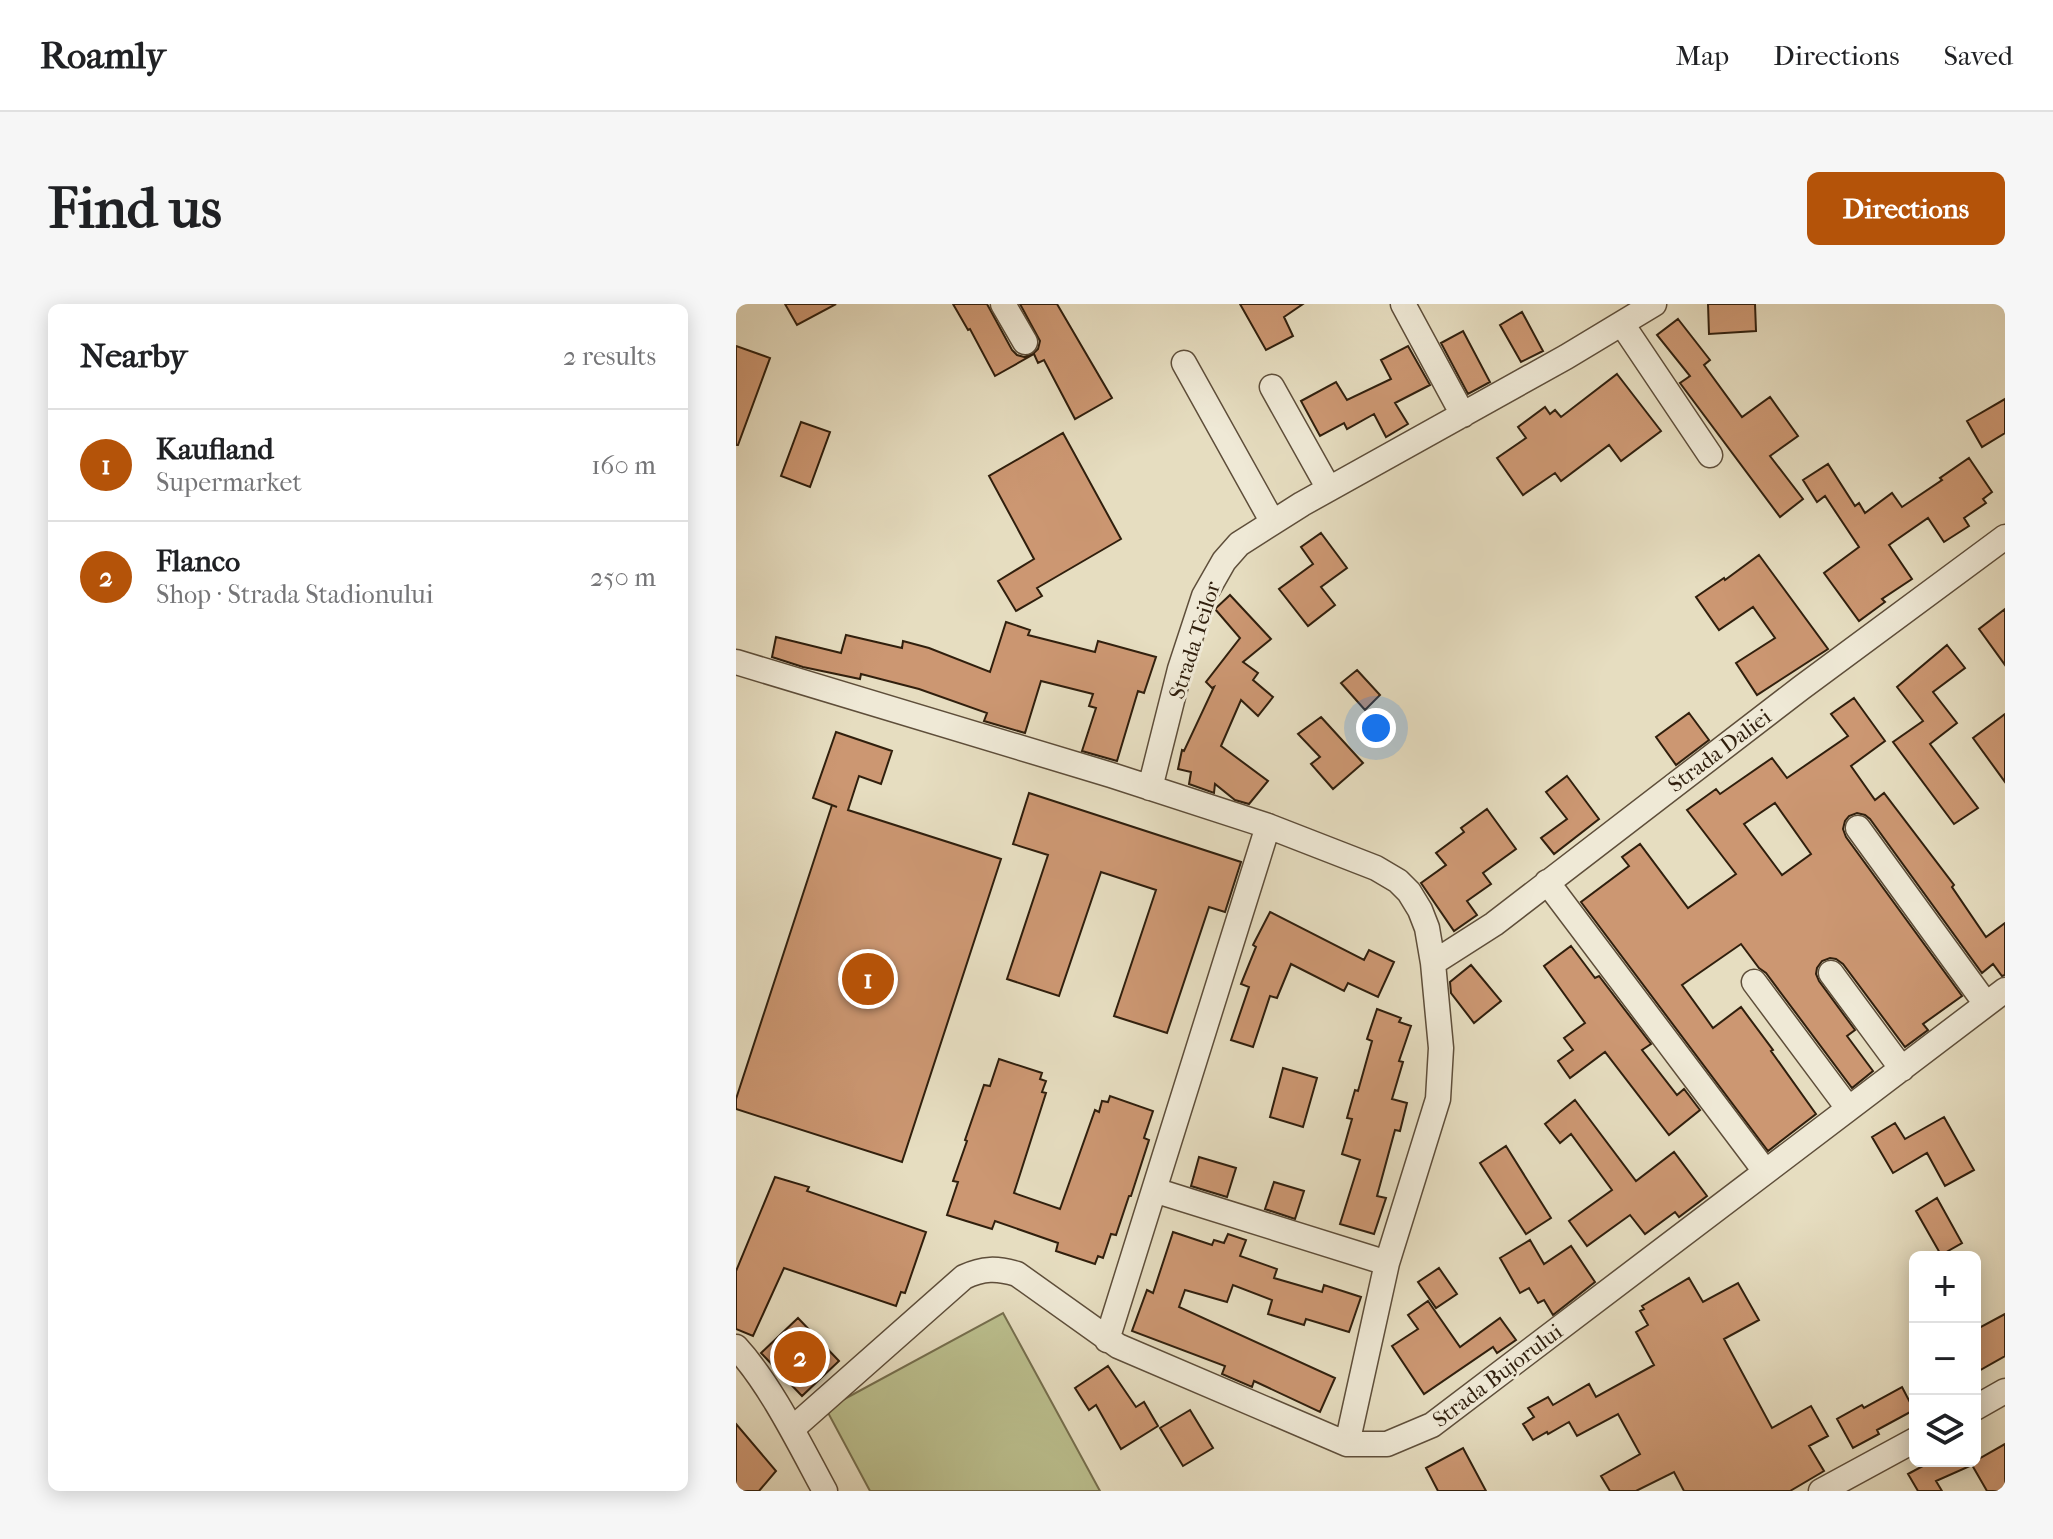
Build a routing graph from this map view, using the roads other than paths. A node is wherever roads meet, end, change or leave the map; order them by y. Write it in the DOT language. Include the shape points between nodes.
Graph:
graph roads {
  1 [pos="1003,304"];
  2 [pos="1403,304"];
  3 [pos="1654,304"];
  4 [pos="1622,324"];
  5 [pos="1025,342"];
  6 [pos="1184,363"];
  7 [pos="1272,387"];
  8 [pos="1463,415"];
  9 [pos="1710,455"];
  10 [pos="1329,489"];
  11 [pos="1272,521"];
  12 [pos="2005,537"];
  13 [pos="736,662"];
  14 [pos="1150,788"];
  15 [pos="1268,826"];
  16 [pos="1858,828"];
  17 [pos="1547,882"];
  18 [pos="1433,963"];
  19 [pos="1831,973"];
  20 [pos="1754,982"];
  21 [pos="1996,997"];
  22 [pos="1902,1069"];
  23 [pos="1848,1108"];
  24 [pos="1765,1171"];
  25 [pos="1154,1190"];
  26 [pos="1387,1263"];
  27 [pos="1107,1340"];
  28 [pos="736,1347"];
  29 [pos="2005,1391"];
  30 [pos="1981,1405"];
  31 [pos="792,1429"];
  32 [pos="1347,1444"];
  33 [pos="1909,1444"];
  34 [pos="1851,1484"];
  35 [pos="825,1491"];
  36 [pos="1821,1491"];
  1 -- 5 [label="street"];
  2 -- 8 [label="street"];
  3 -- 4 [label="street, Strada Teilor"];
  4 -- 8 [label="street, Strada Teilor"];
  4 -- 9 [label="street"];
  6 -- 11 [label="street"];
  7 -- 10 [label="street"];
  8 -- 10 [label="street, Strada Teilor"];
  10 -- 11 [label="street, Strada Teilor"];
  11 -- 14 [label="street, Strada Teilor" via="1239,544 1204,596"];
  12 -- 17 [label="street, Strada Daliei"];
  13 -- 14 [label="street"];
  14 -- 15 [label="street"];
  15 -- 18 [label="street" via="1398,881 1420,910"];
  15 -- 25 [label="street"];
  16 -- 21 [label="street"];
  17 -- 18 [label="street, Strada Daliei"];
  17 -- 24 [label="street"];
  18 -- 26 [label="street" via="1441,1048 1438,1099"];
  19 -- 22 [label="street"];
  20 -- 23 [label="street"];
  21 -- 22 [label="street, Strada Bujorului"];
  22 -- 23 [label="street, Strada Bujorului"];
  23 -- 24 [label="street, Strada Bujorului"];
  24 -- 32 [label="street, Strada Bujorului" via="1432,1425 1387,1444"];
  25 -- 26 [label="street"];
  25 -- 27 [label="street"];
  26 -- 32 [label="street"];
  27 -- 31 [label="street, Strada Bujorului" via="1017,1274 979,1270 964,1277"];
  27 -- 32 [label="street, Strada Bujorului"];
  28 -- 31 [label="street"];
  29 -- 30 [label="street"];
  31 -- 35 [label="street"];
  33 -- 34 [label="street"];
  34 -- 36 [label="street"];
}
